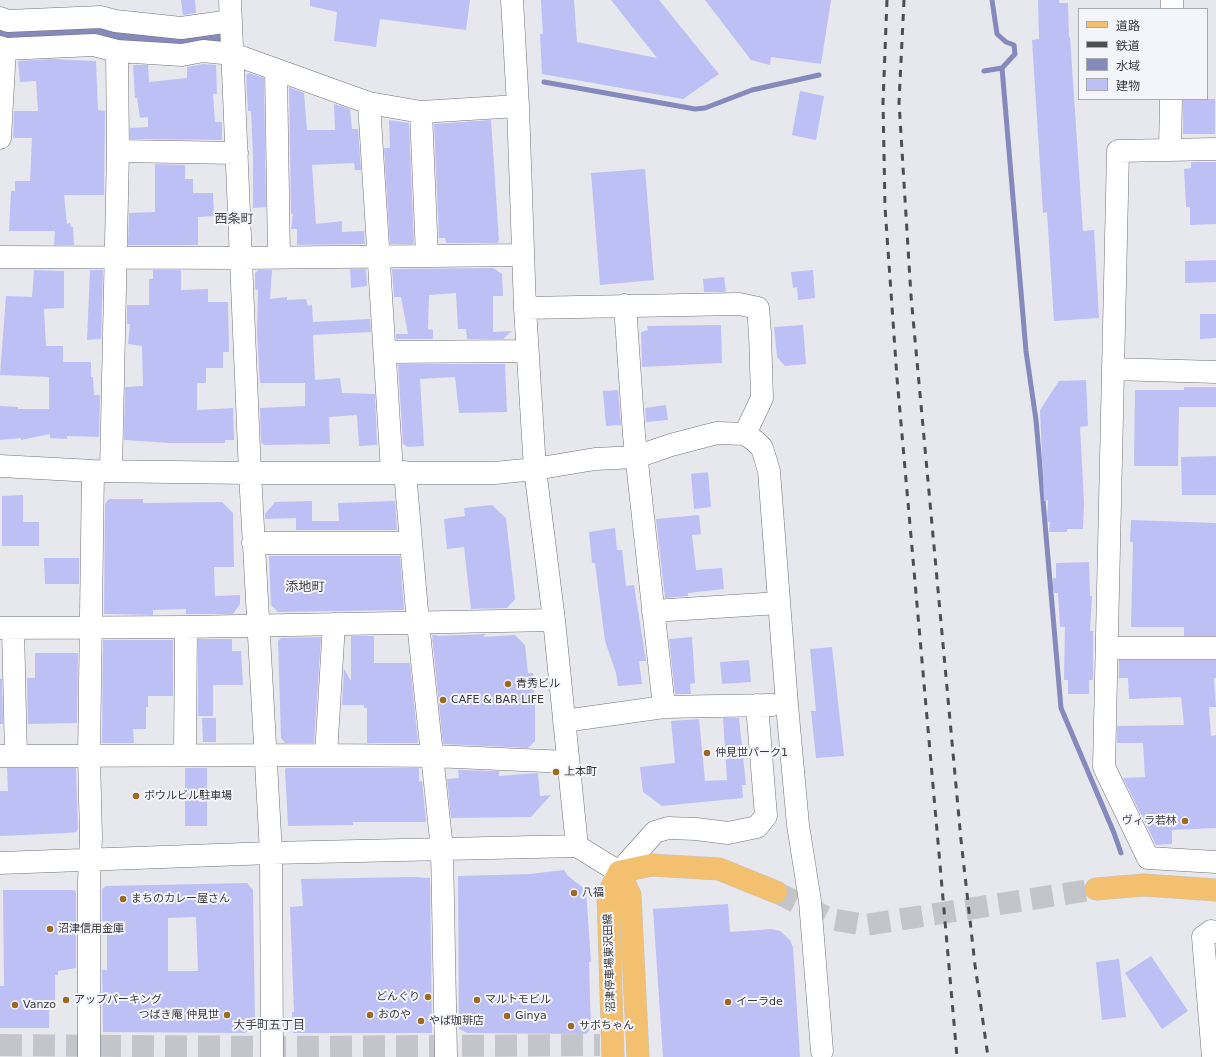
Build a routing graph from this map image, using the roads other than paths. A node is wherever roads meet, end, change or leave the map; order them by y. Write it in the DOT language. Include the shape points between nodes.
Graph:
graph roads {
  1 [pos="230,0"];
  2 [pos="512,0"];
  3 [pos="101,8"];
  4 [pos="0,18"];
  5 [pos="231,21"];
  6 [pos="2,48"];
  7 [pos="117,51"];
  8 [pos="233,54"];
  9 [pos="276,71"];
  10 [pos="1171,100"];
  11 [pos="369,103"];
  12 [pos="518,106"];
  13 [pos="421,112"];
  14 [pos="0,138"];
  15 [pos="1170,149"];
  16 [pos="1216,149"];
  17 [pos="118,151"];
  18 [pos="236,153"];
  19 [pos="523,255"];
  20 [pos="427,256"];
  21 [pos="0,257"];
  22 [pos="377,257"];
  23 [pos="115,258"];
  24 [pos="242,258"];
  25 [pos="279,258"];
  26 [pos="625,305"];
  27 [pos="525,308"];
  28 [pos="527,351"];
  29 [pos="385,352"];
  30 [pos="1113,369"];
  31 [pos="1216,372"];
  32 [pos="745,434"];
  33 [pos="636,457"];
  34 [pos="0,466"];
  35 [pos="536,469"];
  36 [pos="102,471"];
  37 [pos="398,472"];
  38 [pos="250,473"];
  39 [pos="253,543"];
  40 [pos="410,543"];
  41 [pos="779,603"];
  42 [pos="653,611"];
  43 [pos="554,620"];
  44 [pos="418,623"];
  45 [pos="258,624"];
  46 [pos="334,624"];
  47 [pos="91,626"];
  48 [pos="186,627"];
  49 [pos="7,628"];
  50 [pos="1107,648"];
  51 [pos="1216,648"];
  52 [pos="757,705"];
  53 [pos="787,705"];
  54 [pos="664,707"];
  55 [pos="564,721"];
  56 [pos="185,755"];
  57 [pos="266,755"];
  58 [pos="326,755"];
  59 [pos="8,756"];
  60 [pos="433,756"];
  61 [pos="89,757"];
  62 [pos="568,762"];
  63 [pos="577,846"];
  64 [pos="442,849"];
  65 [pos="270,853"];
  66 [pos="90,860"];
  67 [pos="1216,862"];
  68 [pos="0,863"];
  69 [pos="619,872"];
  70 [pos="1096,889"];
  71 [pos="1216,890"];
  72 [pos="776,892"];
  73 [pos="1216,932"];
  74 [pos="272,1052"];
  75 [pos="823,1055"];
  76 [pos="89,1057"];
  77 [pos="446,1057"];
  78 [pos="613,1057"];
  79 [pos="638,1057"];
  80 [pos="1213,1057"];
  1 -- 5 [label="street"];
  2 -- 12 [label="street"];
  3 -- 4 [label="street" via="8,21"];
  3 -- 5 [label="street" via="115,21 181,28"];
  5 -- 8 [label="street"];
  6 -- 7 [label="street" via="94,45"];
  6 -- 14 [label="street"];
  7 -- 8 [label="street" via="182,55 203,52"];
  7 -- 17 [label="street"];
  8 -- 9 [label="street"];
  8 -- 18 [label="street"];
  9 -- 11 [label="street"];
  9 -- 25 [label="street"];
  10 -- 15 [label="street"];
  11 -- 13 [label="street"];
  11 -- 22 [label="street"];
  12 -- 13 [label="street"];
  12 -- 19 [label="street"];
  13 -- 20 [label="street"];
  15 -- 16 [label="street"];
  15 -- 30 [label="street" via="1118,151"];
  17 -- 18 [label="street"];
  17 -- 23 [label="street"];
  18 -- 24 [label="street"];
  19 -- 20 [label="street"];
  19 -- 27 [label="street"];
  20 -- 22 [label="street"];
  21 -- 23 [label="street"];
  22 -- 25 [label="street"];
  22 -- 29 [label="street"];
  23 -- 24 [label="street"];
  23 -- 36 [label="street"];
  24 -- 25 [label="street"];
  24 -- 38 [label="street"];
  26 -- 27 [label="street"];
  26 -- 32 [label="street" via="739,304 758,308 762,398"];
  26 -- 33 [label="street"];
  27 -- 28 [label="street"];
  28 -- 29 [label="street"];
  28 -- 35 [label="street"];
  29 -- 37 [label="street"];
  30 -- 31 [label="street"];
  30 -- 50 [label="street"];
  32 -- 33 [label="street" via="717,433"];
  32 -- 41 [label="street" via="762,448 769,472"];
  33 -- 35 [label="street" via="594,459"];
  33 -- 42 [label="street"];
  34 -- 36 [label="street"];
  35 -- 37 [label="street" via="495,473"];
  35 -- 43 [label="street"];
  36 -- 38 [label="street"];
  36 -- 47 [label="street"];
  37 -- 38 [label="street"];
  37 -- 40 [label="street"];
  38 -- 39 [label="street"];
  39 -- 40 [label="street"];
  39 -- 45 [label="street"];
  40 -- 44 [label="street"];
  41 -- 42 [label="street"];
  41 -- 53 [label="street"];
  42 -- 54 [label="street"];
  43 -- 44 [label="street"];
  43 -- 55 [label="street"];
  44 -- 46 [label="street"];
  44 -- 60 [label="street"];
  45 -- 46 [label="street"];
  45 -- 48 [label="street"];
  45 -- 57 [label="street"];
  46 -- 58 [label="street"];
  47 -- 48 [label="street"];
  47 -- 49 [label="street"];
  47 -- 61 [label="street"];
  48 -- 56 [label="street"];
  49 -- 59 [label="street"];
  50 -- 51 [label="street"];
  50 -- 67 [label="street" via="1104,767 1148,858"];
  52 -- 53 [label="street"];
  52 -- 54 [label="street"];
  52 -- 69 [label="street" via="766,816 757,828 728,833 668,828 655,832"];
  53 -- 75 [label="street" via="798,825 810,901"];
  54 -- 55 [label="street"];
  55 -- 62 [label="street"];
  56 -- 57 [label="street"];
  56 -- 61 [label="street"];
  57 -- 58 [label="street"];
  57 -- 65 [label="street"];
  58 -- 60 [label="street"];
  59 -- 61 [label="street"];
  60 -- 62 [label="street"];
  60 -- 64 [label="street"];
  61 -- 66 [label="street"];
  62 -- 63 [label="street"];
  63 -- 64 [label="street"];
  63 -- 69 [label="street"];
  64 -- 65 [label="street"];
  64 -- 77 [label="street"];
  65 -- 66 [label="street"];
  65 -- 74 [label="street"];
  66 -- 68 [label="street"];
  66 -- 76 [label="street"];
  69 -- 72 [label="main road" via="652,865 719,869"];
  69 -- 78 [label="main road, 沼津停車場東沢田線" via="608,895"];
  69 -- 79 [label="main road, 沼津停車場東沢田線" via="630,895"];
  70 -- 71 [label="main road" via="1144,885"];
  73 -- 80 [label="street" via="1210,931 1203,937"];
}
